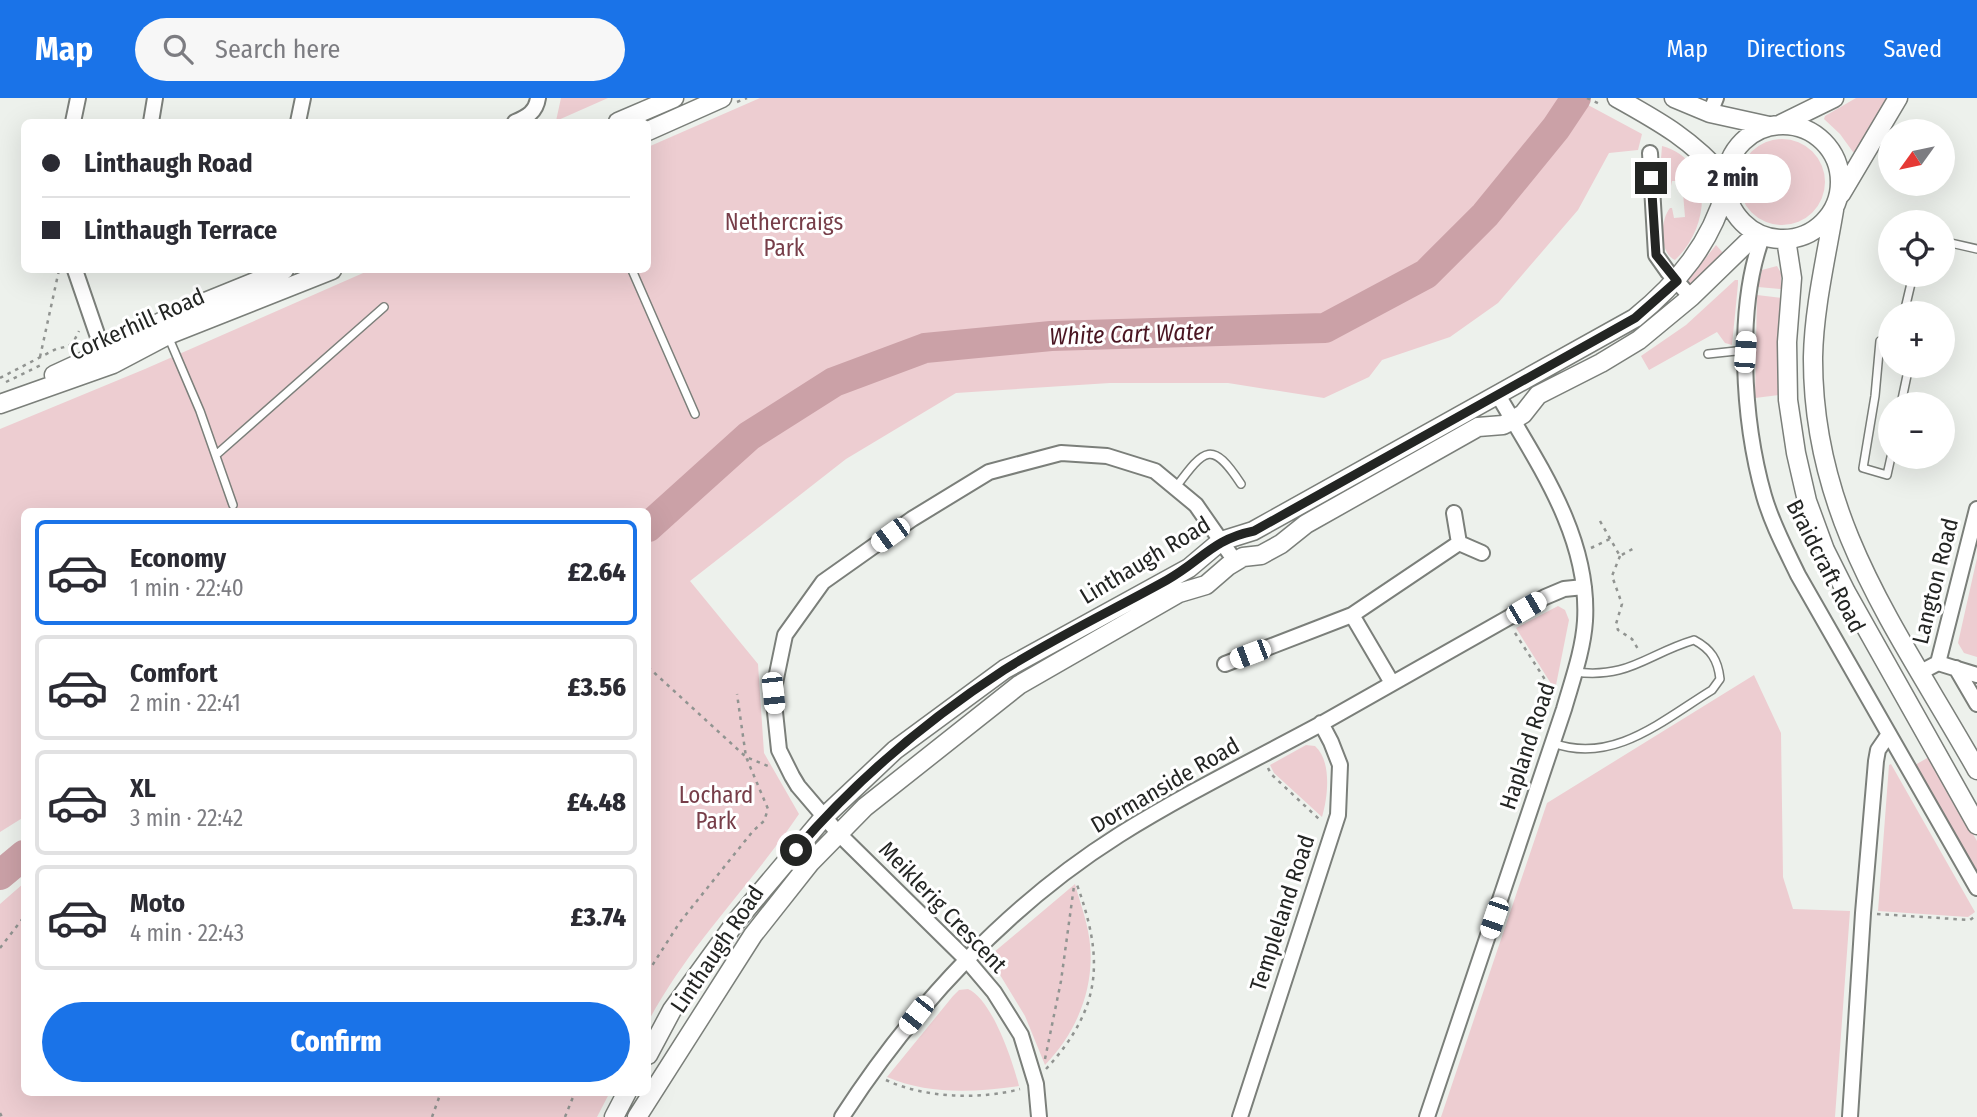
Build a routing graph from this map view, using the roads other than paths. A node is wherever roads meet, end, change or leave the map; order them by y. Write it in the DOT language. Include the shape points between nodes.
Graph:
graph roads {
  1 [pos="78,98"];
  2 [pos="155,98"];
  3 [pos="303,98"];
  4 [pos="538,98"];
  5 [pos="674,98"];
  6 [pos="722,98"];
  7 [pos="1617,98"];
  8 [pos="1674,98"];
  9 [pos="1834,98"];
  10 [pos="1899,98"];
  11 [pos="1713,106"];
  12 [pos="74,119"];
  13 [pos="152,119"];
  14 [pos="299,119"];
  15 [pos="521,119"];
  16 [pos="625,119"];
  17 [pos="1775,125"];
  18 [pos="651,130"];
  19 [pos="1650,153"];
  20 [pos="1726,184"];
  21 [pos="1836,203"];
  22 [pos="1760,234"];
  23 [pos="1786,239"];
  24 [pos="1955,244"];
  25 [pos="1977,249"];
  26 [pos="76,273"];
  27 [pos="277,273"];
  28 [pos="315,273"];
  29 [pos="633,273"];
  30 [pos="293,277"];
  31 [pos="1677,281"];
  32 [pos="1691,297"];
  33 [pos="384,307"];
  34 [pos="168,335"];
  35 [pos="1745,352"];
  36 [pos="1708,354"];
  37 [pos="109,358"];
  38 [pos="1878,363"];
  39 [pos="1498,395"];
  40 [pos="0,402"];
  41 [pos="695,414"];
  42 [pos="1513,420"];
  43 [pos="216,456"];
  44 [pos="1888,469"];
  45 [pos="1241,484"];
  46 [pos="1176,487"];
  47 [pos="233,505"];
  48 [pos="1977,509"];
  49 [pos="1454,513"];
  50 [pos="1221,541"];
  51 [pos="1459,543"];
  52 [pos="1482,553"];
  53 [pos="1235,561"];
  54 [pos="1584,587"];
  55 [pos="1878,597"];
  56 [pos="1856,611"];
  57 [pos="1352,615"];
  58 [pos="1938,663"];
  59 [pos="1225,664"];
  60 [pos="1956,668"];
  61 [pos="1575,672"];
  62 [pos="1919,673"];
  63 [pos="1977,675"];
  64 [pos="1392,683"];
  65 [pos="1977,705"];
  66 [pos="1321,723"];
  67 [pos="1889,734"];
  68 [pos="1962,742"];
  69 [pos="1553,743"];
  70 [pos="1938,756"];
  71 [pos="1977,769"];
  72 [pos="824,817"];
  73 [pos="1977,825"];
  74 [pos="839,834"];
  75 [pos="1977,888"];
  76 [pos="967,959"];
  77 [pos="651,1049"];
  78 [pos="625,1096"];
  79 [pos="614,1117"];
  80 [pos="638,1117"];
  81 [pos="842,1117"];
  82 [pos="1039,1117"];
  83 [pos="1240,1117"];
  84 [pos="1427,1117"];
  85 [pos="1850,1117"];
  1 -- 12 [label="street"];
  2 -- 13 [label="street"];
  3 -- 14 [label="street"];
  4 -- 15 [label="street" via="537,107"];
  5 -- 16 [label="street"];
  6 -- 18 [label="street"];
  7 -- 20 [label="street" via="1681,134"];
  8 -- 11 [label="street"];
  9 -- 17 [label="street"];
  10 -- 21 [label="street, Braidcraft Road"];
  11 -- 17 [label="street"];
  17 -- 20 [label="street" via="1756,131 1739,145"];
  17 -- 21 [label="street" via="1808,130 1826,144 1840,175"];
  19 -- 31 [label="street" via="1656,255"];
  20 -- 22 [label="street" via="1740,219"];
  20 -- 31 [label="street, Linthaugh Road" via="1720,213"];
  21 -- 23 [label="street" via="1820,226"];
  21 -- 55 [label="street, Braidcraft Road" via="1815,328 1818,427 1840,517"];
  22 -- 23 [label="street"];
  22 -- 32 [label="street"];
  22 -- 35 [label="street, Braidcraft Road" via="1751,271"];
  23 -- 56 [label="street, Braidcraft Road" via="1792,278 1788,400 1796,453 1817,529"];
  24 -- 25 [label="lane"];
  26 -- 37 [label="street"];
  27 -- 37 [label="street, Corkerhill Road" via="178,313"];
  28 -- 30 [label="street, Corkerhill Road"];
  29 -- 41 [label="lane"];
  30 -- 34 [label="street, Corkerhill Road"];
  31 -- 32 [label="street"];
  31 -- 39 [label="street, Linthaugh Road" via="1635,318"];
  32 -- 42 [label="street" via="1639,340 1538,395"];
  33 -- 43 [label="lane"];
  34 -- 37 [label="street, Corkerhill Road"];
  34 -- 43 [label="lane"];
  35 -- 36 [label="lane"];
  35 -- 67 [label="street, Braidcraft Road" via="1755,457 1780,538"];
  37 -- 40 [label="street, Corkerhill Road"];
  38 -- 44 [label="lane" via="1863,468 1887,475"];
  39 -- 42 [label="street, Hapland Road"];
  39 -- 50 [label="street, Linthaugh Road" via="1254,531"];
  42 -- 53 [label="street, Linthaugh Road" via="1479,427 1306,524 1282,544"];
  42 -- 54 [label="street, Hapland Road" via="1564,515"];
  43 -- 47 [label="lane"];
  45 -- 46 [label="lane" via="1219,455 1209,454 1198,459"];
  46 -- 50 [label="street, Meiklerig Crescent" via="1196,505"];
  46 -- 72 [label="street, Meiklerig Crescent" via="1155,471 1107,456 1061,453 989,472 912,519 824,582 785,635 773,693 779,750 798,786"];
  48 -- 58 [label="street, Langton Road"];
  49 -- 51 [label="street"];
  50 -- 53 [label="street, Meiklerig Crescent"];
  50 -- 72 [label="street, Linthaugh Road" via="1189,568 1005,670 962,699 895,750"];
  51 -- 52 [label="street"];
  51 -- 57 [label="street"];
  53 -- 74 [label="street, Linthaugh Road" via="1206,585 1180,593 1019,685 910,769"];
  54 -- 61 [label="street, Hapland Road" via="1585,622"];
  54 -- 64 [label="street, Dormanside Road" via="1545,597"];
  55 -- 56 [label="street"];
  55 -- 62 [label="street, Braidcraft Road"];
  56 -- 70 [label="street, Braidcraft Road"];
  57 -- 59 [label="street"];
  57 -- 64 [label="street"];
  58 -- 60 [label="street"];
  58 -- 62 [label="street"];
  60 -- 63 [label="street"];
  60 -- 65 [label="street"];
  61 -- 69 [label="street, Hapland Road"];
  61 -- 69 [label="lane" via="1629,669 1693,640 1707,647 1718,665 1720,680 1712,690 1629,740 1582,751"];
  62 -- 68 [label="street, Braidcraft Road"];
  64 -- 66 [label="street, Dormanside Road"];
  66 -- 76 [label="street, Dormanside Road" via="1118,835 1030,902"];
  66 -- 83 [label="street, Templeland Road" via="1340,765 1338,815"];
  67 -- 75 [label="street, Braidcraft Road"];
  67 -- 85 [label="street" via="1878,750"];
  68 -- 70 [label="street"];
  68 -- 71 [label="street, Braidcraft Road"];
  69 -- 84 [label="street, Hapland Road"];
  70 -- 73 [label="street, Braidcraft Road"];
  72 -- 74 [label="street, Meiklerig Crescent"];
  72 -- 77 [label="street, Linthaugh Road" via="738,919 672,1010"];
  74 -- 76 [label="street, Meiklerig Crescent"];
  74 -- 80 [label="street, Linthaugh Road" via="753,935"];
  76 -- 81 [label="street, Dormanside Road" via="909,1024"];
  76 -- 82 [label="street, Meiklerig Crescent" via="1021,1035 1036,1084"];
  78 -- 79 [label="street"];
}
